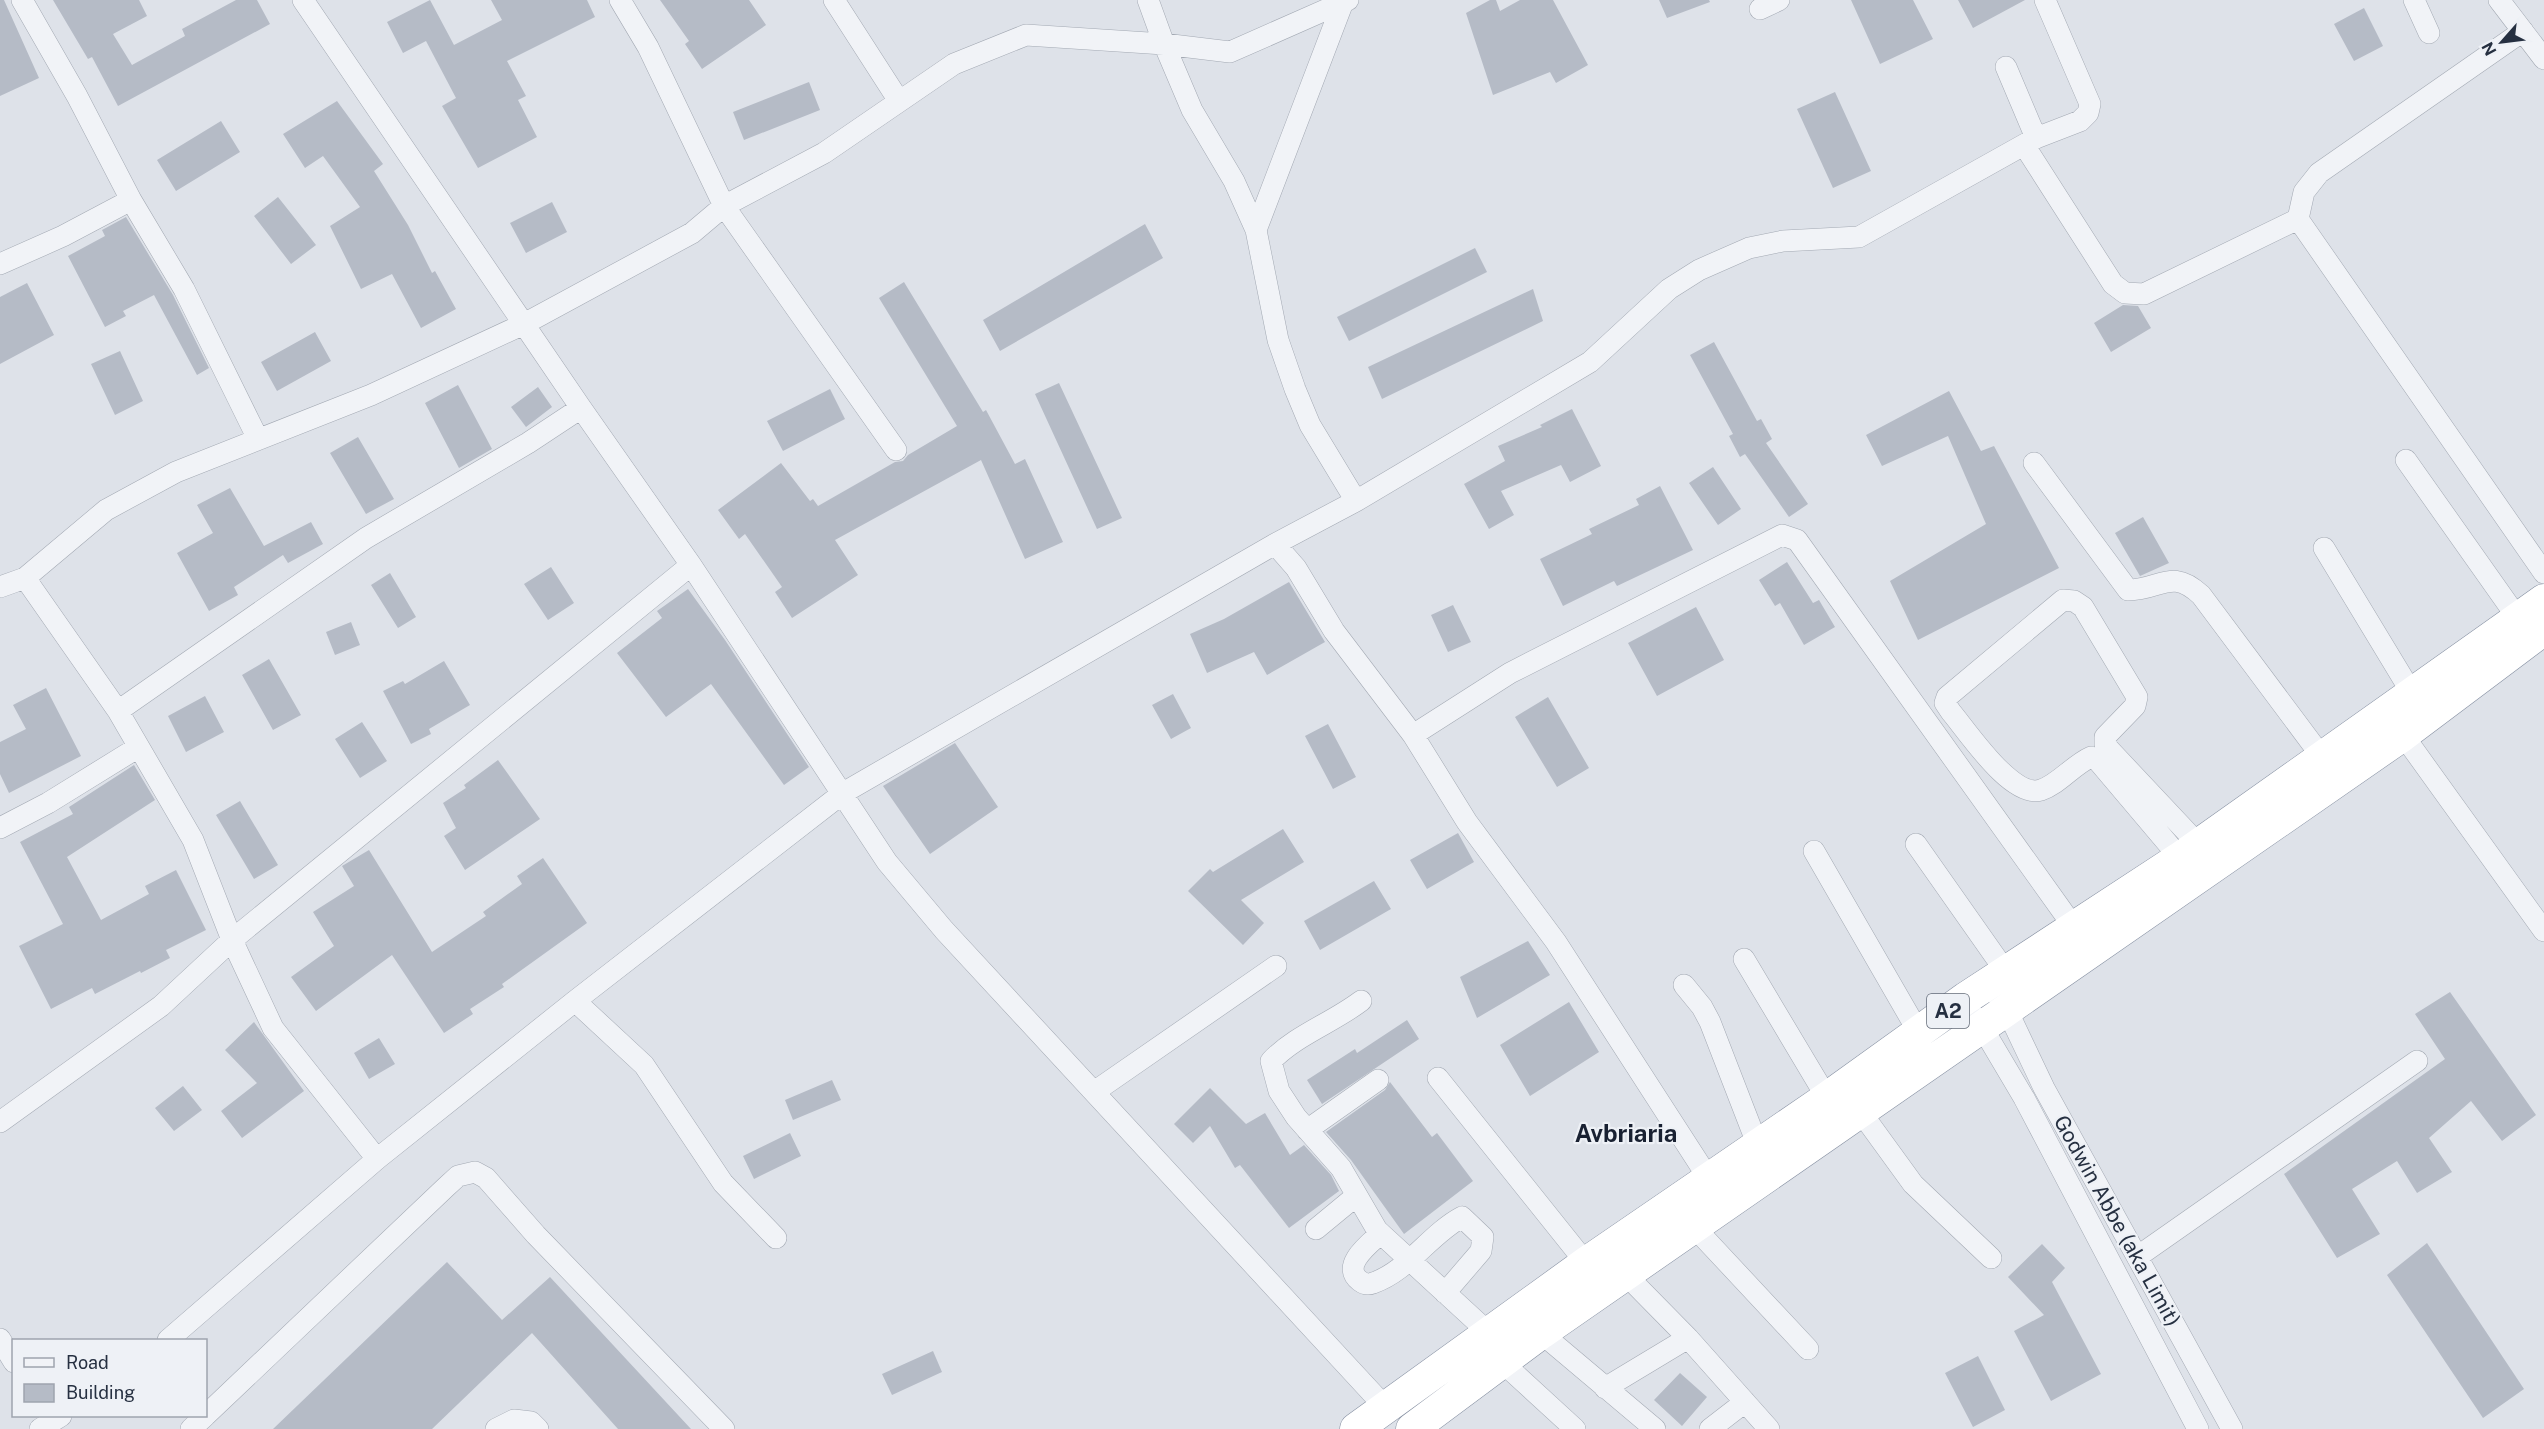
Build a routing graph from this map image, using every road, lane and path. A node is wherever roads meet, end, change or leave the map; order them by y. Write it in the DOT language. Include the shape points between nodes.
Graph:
graph roads {
  1 [pos="22,0"];
  2 [pos="303,0"];
  3 [pos="620,0"];
  4 [pos="834,0"];
  5 [pos="1148,0"];
  6 [pos="1779,0"];
  7 [pos="2044,0"];
  8 [pos="2414,0"];
  9 [pos="2499,0"];
  10 [pos="1345,1"];
  11 [pos="1760,9"];
  12 [pos="2523,31"];
  13 [pos="2429,33"];
  14 [pos="1164,44"];
  15 [pos="2544,59"];
  16 [pos="2006,67"];
  17 [pos="899,101"];
  18 [pos="2030,142"];
  19 [pos="131,200"];
  20 [pos="724,206"];
  21 [pos="2298,219"];
  22 [pos="1256,230"];
  23 [pos="0,264"];
  24 [pos="524,324"];
  25 [pos="581,408"];
  26 [pos="258,439"];
  27 [pos="896,450"];
  28 [pos="2406,460"];
  29 [pos="2034,463"];
  30 [pos="1356,501"];
  31 [pos="1275,544"];
  32 [pos="2324,548"];
  33 [pos="691,566"];
  34 [pos="2544,573"];
  35 [pos="25,578"];
  36 [pos="0,587"];
  37 [pos="2544,600"];
  38 [pos="2531,625"];
  39 [pos="2413,695"];
  40 [pos="118,711"];
  41 [pos="1413,735"];
  42 [pos="2403,735"];
  43 [pos="137,747"];
  44 [pos="2322,757"];
  45 [pos="843,793"];
  46 [pos="0,828"];
  47 [pos="1917,844"];
  48 [pos="1814,851"];
  49 [pos="2190,851"];
  50 [pos="2073,926"];
  51 [pos="2544,931"];
  52 [pos="232,940"];
  53 [pos="1744,959"];
  54 [pos="1276,966"];
  55 [pos="1987,984"];
  56 [pos="1684,985"];
  57 [pos="575,1001"];
  58 [pos="1361,1001"];
  59 [pos="2007,1010"];
  60 [pos="1982,1028"];
  61 [pos="1919,1033"];
  62 [pos="2417,1061"];
  63 [pos="1438,1078"];
  64 [pos="1378,1080"];
  65 [pos="1094,1092"];
  66 [pos="1827,1098"];
  67 [pos="1860,1111"];
  68 [pos="0,1122"];
  69 [pos="1308,1130"];
  70 [pos="1758,1146"];
  71 [pos="377,1159"];
  72 [pos="1709,1179"];
  73 [pos="1356,1196"];
  74 [pos="1694,1227"];
  75 [pos="1316,1229"];
  76 [pos="1380,1234"];
  77 [pos="776,1238"];
  78 [pos="2137,1257"];
  79 [pos="1991,1258"];
  80 [pos="1407,1260"];
  81 [pos="1586,1263"];
  82 [pos="1626,1275"];
  83 [pos="1444,1293"];
  84 [pos="1489,1333"];
  85 [pos="1541,1333"];
  86 [pos="1688,1338"];
  87 [pos="0,1339"];
  88 [pos="170,1339"];
  89 [pos="1808,1349"];
  90 [pos="12,1359"];
  91 [pos="1503,1363"];
  92 [pos="1605,1388"];
  93 [pos="1745,1402"];
  94 [pos="1386,1408"];
  95 [pos="207,1413"];
  96 [pos="203,1417"];
  97 [pos="1426,1425"];
  98 [pos="191,1429"];
  99 [pos="496,1429"];
  100 [pos="538,1429"];
  101 [pos="724,1429"];
  102 [pos="1356,1429"];
  103 [pos="1575,1429"];
  104 [pos="1655,1429"];
  105 [pos="1710,1429"];
  106 [pos="1769,1429"];
  107 [pos="2198,1429"];
  108 [pos="2232,1429"];
  1 -- 19 [label="street"];
  2 -- 24 [label="street"];
  3 -- 20 [label="street" via="648,47"];
  4 -- 17 [label="street"];
  5 -- 14 [label="street"];
  6 -- 11 [label="street"];
  7 -- 18 [label="street" via="2087,94 2090,109 2080,121"];
  8 -- 13 [label="street"];
  9 -- 12 [label="street"];
  10 -- 14 [label="street" via="1230,52"];
  10 -- 22 [label="street"];
  12 -- 15 [label="street"];
  12 -- 21 [label="street" via="2319,174 2304,192"];
  14 -- 17 [label="street" via="1026,35 954,64"];
  14 -- 22 [label="street" via="1192,110 1234,181"];
  16 -- 18 [label="street"];
  17 -- 20 [label="street" via="824,153"];
  18 -- 21 [label="street" via="2113,284 2125,293 2144,294"];
  18 -- 30 [label="street" via="1859,237 1783,241 1749,249 1699,270 1669,289 1590,362"];
  19 -- 23 [label="street"];
  19 -- 26 [label="street" via="184,290"];
  20 -- 24 [label="street" via="692,233"];
  20 -- 27 [label="street"];
  21 -- 34 [label="street"];
  22 -- 30 [label="street" via="1278,340 1294,389 1310,425"];
  24 -- 25 [label="street"];
  24 -- 26 [label="street" via="371,395"];
  25 -- 33 [label="street"];
  25 -- 40 [label="street" via="366,538"];
  26 -- 35 [label="street" via="176,472 106,510"];
  28 -- 38 [label="street"];
  29 -- 44 [label="street" via="2128,590 2174,579 2188,583 2201,595"];
  30 -- 31 [label="street"];
  31 -- 41 [label="street" via="1296,568 1334,631"];
  31 -- 45 [label="street"];
  32 -- 39 [label="street"];
  33 -- 45 [label="street"];
  33 -- 52 [label="street"];
  35 -- 36 [label="street"];
  35 -- 40 [label="street"];
  37 -- 38 [label="highway, A2"];
  38 -- 39 [label="highway, A2"];
  38 -- 42 [label="highway, A2"];
  39 -- 44 [label="highway, A2"];
  40 -- 43 [label="street"];
  41 -- 50 [label="street" via="1510,673 1782,535 1797,540"];
  41 -- 72 [label="street" via="1467,822 1556,942"];
  42 -- 51 [label="street"];
  42 -- 59 [label="highway, A2"];
  43 -- 46 [label="street"];
  43 -- 52 [label="street" via="193,840"];
  44 -- 49 [label="highway, A2"];
  45 -- 57 [label="street"];
  45 -- 65 [label="street" via="887,862"];
  47 -- 55 [label="street"];
  48 -- 61 [label="street"];
  49 -- 49 [label="street" via="2091,757 2043,789 2021,789 1951,712 1945,703 1947,697 2063,600 2074,601 2083,607 2138,697 2135,706 2105,737 2105,746"];
  49 -- 50 [label="highway, A2"];
  50 -- 55 [label="highway, A2"];
  52 -- 68 [label="street" via="160,1006"];
  52 -- 71 [label="street" via="273,1028"];
  53 -- 66 [label="street"];
  54 -- 65 [label="street"];
  55 -- 59 [label="street, Godwin Abbe (aka Limit)"];
  55 -- 60 [label="street, Godwin Abbe (aka Limit)"];
  55 -- 61 [label="highway, A2"];
  56 -- 70 [label="street" via="1710,1022"];
  57 -- 71 [label="street"];
  57 -- 77 [label="street" via="644,1065 723,1183"];
  58 -- 69 [label="street" via="1283,1048 1271,1061 1278,1091"];
  59 -- 60 [label="highway, A2"];
  59 -- 78 [label="street, Godwin Abbe (aka Limit)" via="2044,1088"];
  60 -- 67 [label="highway, A2"];
  60 -- 107 [label="street, Godwin Abbe (aka Limit)" via="2024,1098"];
  61 -- 66 [label="highway, A2"];
  62 -- 78 [label="street"];
  63 -- 81 [label="street"];
  64 -- 69 [label="street"];
  65 -- 94 [label="street"];
  66 -- 70 [label="highway, A2"];
  67 -- 74 [label="highway, A2"];
  67 -- 79 [label="street" via="1919,1190"];
  69 -- 73 [label="street" via="1341,1168"];
  70 -- 72 [label="highway, A2"];
  71 -- 88 [label="street"];
  72 -- 81 [label="highway, A2"];
  73 -- 75 [label="street"];
  73 -- 76 [label="street"];
  74 -- 82 [label="highway, A2"];
  74 -- 89 [label="street"];
  76 -- 80 [label="street"];
  76 -- 80 [label="street" via="1360,1252 1352,1270 1354,1276 1370,1284"];
  78 -- 108 [label="street, Godwin Abbe (aka Limit)"];
  80 -- 83 [label="street"];
  80 -- 83 [label="street" via="1462,1216 1483,1237 1481,1251"];
  81 -- 84 [label="highway, A2"];
  82 -- 85 [label="highway, A2"];
  82 -- 86 [label="street"];
  83 -- 84 [label="street"];
  84 -- 94 [label="highway, A2"];
  85 -- 91 [label="highway, A2"];
  85 -- 92 [label="street"];
  86 -- 92 [label="street"];
  86 -- 93 [label="street"];
  87 -- 90 [label="street"];
  91 -- 97 [label="highway, A2"];
  91 -- 103 [label="street"];
  92 -- 104 [label="street"];
  93 -- 105 [label="street"];
  93 -- 106 [label="street"];
  94 -- 102 [label="highway, A2"];
  95 -- 101 [label="street" via="452,1181 475,1172 486,1178"];
  96 -- 98 [label="street"];
  99 -- 100 [label="street" via="514,1420 531,1422"];
}
